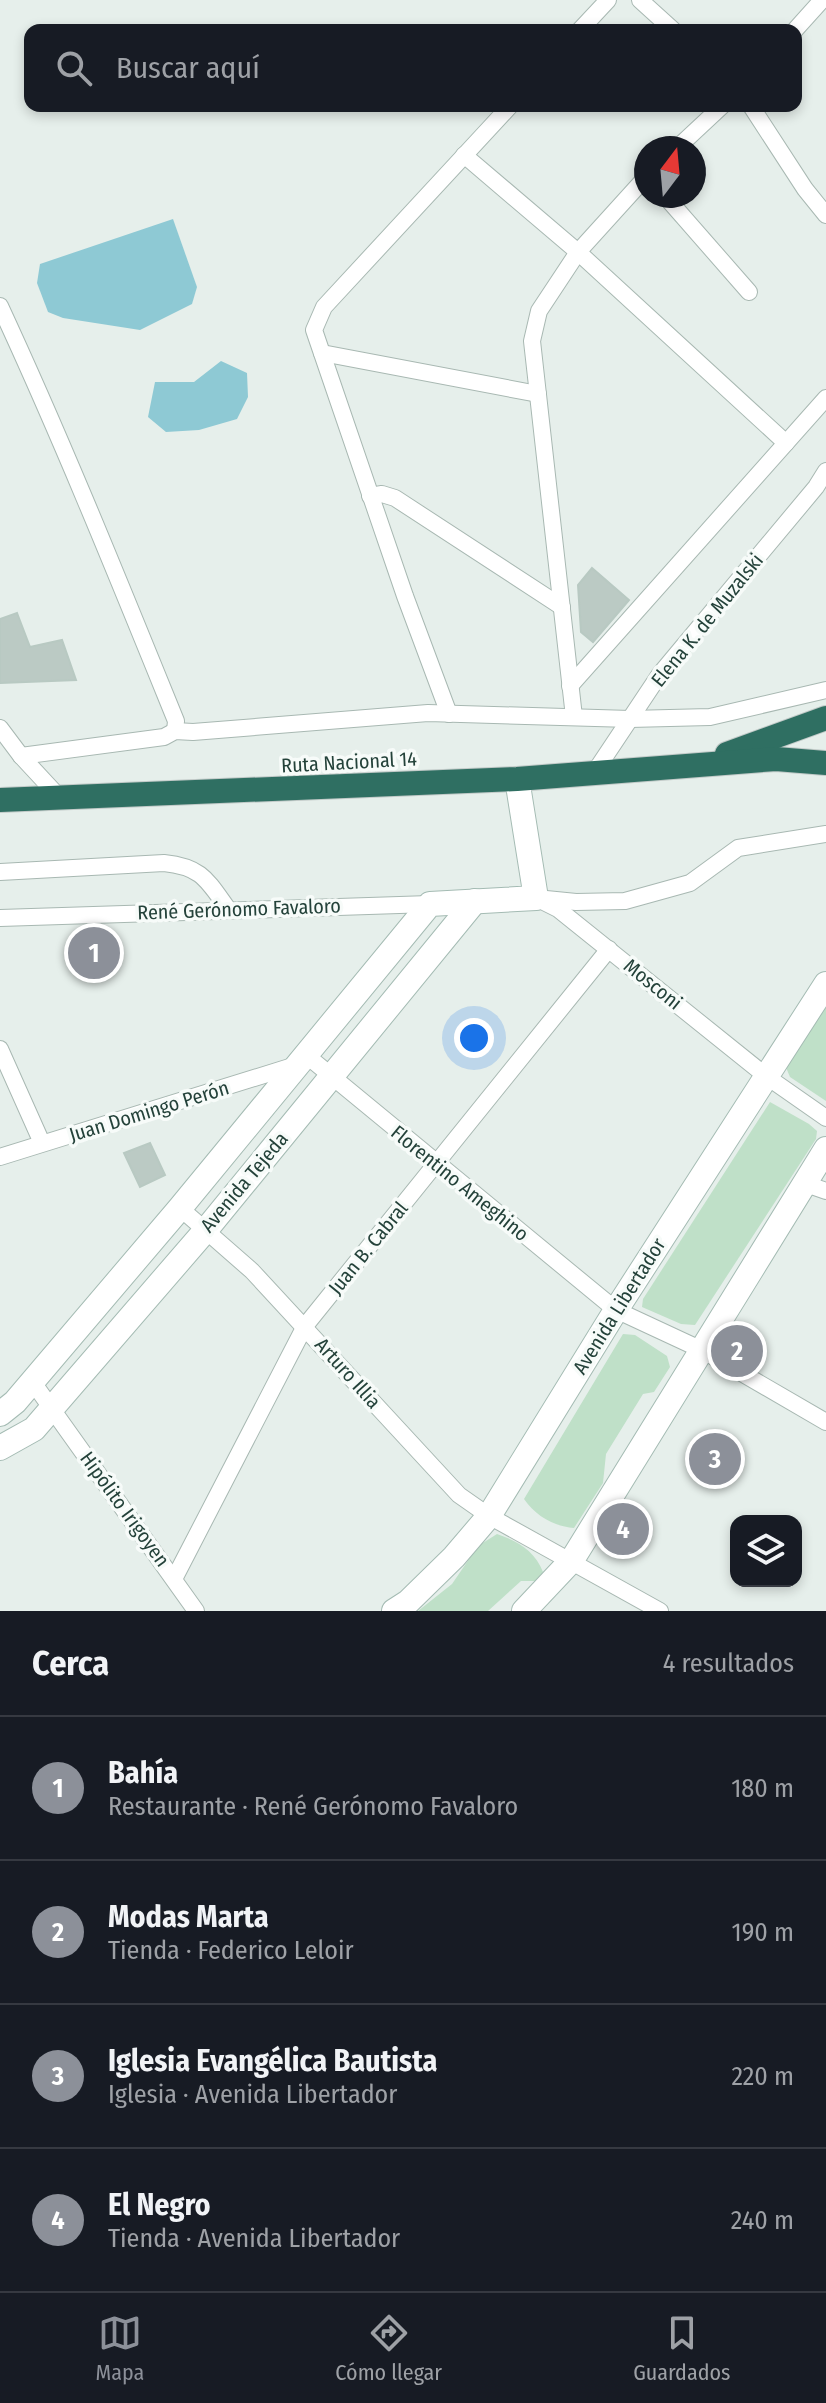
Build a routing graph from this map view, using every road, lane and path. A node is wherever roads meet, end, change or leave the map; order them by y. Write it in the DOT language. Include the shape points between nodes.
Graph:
graph roads {
  1 [pos="608,0"];
  2 [pos="640,0"];
  3 [pos="822,0"];
  4 [pos="586,24"];
  5 [pos="666,24"];
  6 [pos="800,24"];
  7 [pos="504,112"];
  8 [pos="716,112"];
  9 [pos="755,112"];
  10 [pos="690,136"];
  11 [pos="464,155"];
  12 [pos="634,190"];
  13 [pos="676,208"];
  14 [pos="826,215"];
  15 [pos="578,252"];
  16 [pos="749,292"];
  17 [pos="0,306"];
  18 [pos="322,353"];
  19 [pos="538,394"];
  20 [pos="826,398"];
  21 [pos="786,443"];
  22 [pos="826,471"];
  23 [pos="370,496"];
  24 [pos="562,607"];
  25 [pos="570,686"];
  26 [pos="826,690"];
  27 [pos="449,714"];
  28 [pos="574,717"];
  29 [pos="826,718"];
  30 [pos="630,719"];
  31 [pos="0,728"];
  32 [pos="175,731"];
  33 [pos="21,756"];
  34 [pos="826,763"];
  35 [pos="700,764"];
  36 [pos="594,773"];
  37 [pos="517,779"];
  38 [pos="60,798"];
  39 [pos="0,800"];
  40 [pos="826,834"];
  41 [pos="0,872"];
  42 [pos="536,898"];
  43 [pos="475,901"];
  44 [pos="430,904"];
  45 [pos="228,909"];
  46 [pos="0,918"];
  47 [pos="609,949"];
  48 [pos="826,984"];
  49 [pos="0,1049"];
  50 [pos="302,1060"];
  51 [pos="766,1076"];
  52 [pos="332,1077"];
  53 [pos="826,1118"];
  54 [pos="42,1143"];
  55 [pos="826,1149"];
  56 [pos="0,1157"];
  57 [pos="437,1164"];
  58 [pos="814,1187"];
  59 [pos="180,1208"];
  60 [pos="205,1231"];
  61 [pos="616,1310"];
  62 [pos="305,1326"];
  63 [pos="702,1350"];
  64 [pos="32,1381"];
  65 [pos="52,1408"];
  66 [pos="0,1414"];
  67 [pos="826,1422"];
  68 [pos="0,1448"];
  69 [pos="489,1516"];
  70 [pos="572,1560"];
  71 [pos="174,1579"];
  72 [pos="196,1611"];
  73 [pos="394,1611"];
  74 [pos="524,1611"];
  75 [pos="660,1611"];
  1 -- 4 [label="street"];
  2 -- 5 [label="street"];
  3 -- 6 [label="street"];
  7 -- 11 [label="street"];
  8 -- 10 [label="street"];
  9 -- 14 [label="street"];
  11 -- 15 [label="street"];
  11 -- 18 [label="street" via="324,307 314,330"];
  12 -- 15 [label="street"];
  13 -- 16 [label="street"];
  15 -- 19 [label="street" via="539,311 532,341"];
  15 -- 21 [label="street"];
  17 -- 32 [label="street" via="50,413 176,721"];
  18 -- 19 [label="street"];
  18 -- 23 [label="street"];
  19 -- 24 [label="street"];
  20 -- 21 [label="street"];
  21 -- 25 [label="street"];
  22 -- 30 [label="street, Elena K. de Muzalski" via="660,674"];
  23 -- 24 [label="street" via="395,498"];
  23 -- 27 [label="street"];
  24 -- 25 [label="street"];
  25 -- 28 [label="street"];
  26 -- 30 [label="street" via="710,717"];
  27 -- 28 [label="street"];
  27 -- 32 [label="street"];
  28 -- 30 [label="street"];
  29 -- 35 [label="highway, Ruta Nacional 14"];
  30 -- 36 [label="street, Elena K. de Muzalski"];
  31 -- 33 [label="street"];
  32 -- 33 [label="street" via="164,737"];
  33 -- 38 [label="street"];
  34 -- 35 [label="highway, Ruta Nacional 14" via="776,759"];
  35 -- 36 [label="highway, Ruta Nacional 14"];
  36 -- 37 [label="highway, Ruta Nacional 14"];
  37 -- 38 [label="highway, Ruta Nacional 14"];
  37 -- 42 [label="main road"];
  38 -- 39 [label="highway, Ruta Nacional 14"];
  40 -- 42 [label="street" via="738,848 690,883 625,901"];
  41 -- 45 [label="street" via="189,865"];
  42 -- 43 [label="main road"];
  42 -- 47 [label="street, Mosconi"];
  43 -- 44 [label="main road"];
  43 -- 52 [label="main road, Avenida Tejeda"];
  44 -- 45 [label="street, René Gerónomo Favaloro"];
  44 -- 50 [label="main road, Avenida Tejeda"];
  45 -- 46 [label="street, René Gerónomo Favaloro"];
  47 -- 51 [label="street, Mosconi"];
  47 -- 57 [label="street, Juan B. Cabral"];
  48 -- 51 [label="main road, Avenida Libertador"];
  49 -- 54 [label="street"];
  50 -- 52 [label="street, Florentino Ameghino"];
  50 -- 54 [label="street, Juan Domingo Perón"];
  50 -- 59 [label="main road, Avenida Tejeda"];
  51 -- 53 [label="street, Mosconi"];
  51 -- 61 [label="main road, Avenida Libertador"];
  52 -- 57 [label="street, Florentino Ameghino"];
  52 -- 60 [label="main road, Avenida Tejeda"];
  54 -- 56 [label="street, Juan Domingo Perón"];
  55 -- 58 [label="main road"];
  57 -- 61 [label="street, Florentino Ameghino"];
  57 -- 62 [label="street, Juan B. Cabral"];
  58 -- 63 [label="main road"];
  59 -- 60 [label="street, Arturo Illia"];
  59 -- 64 [label="main road, Avenida Tejeda"];
  60 -- 62 [label="street, Arturo Illia"];
  60 -- 65 [label="main road, Avenida Tejeda"];
  61 -- 63 [label="street, Florentino Ameghino"];
  61 -- 69 [label="main road, Avenida Libertador"];
  62 -- 69 [label="street, Arturo Illia" via="459,1495"];
  62 -- 71 [label="street, Juan B. Cabral"];
  63 -- 67 [label="street, Florentino Ameghino"];
  63 -- 70 [label="main road"];
  64 -- 65 [label="street, Hipólito Irigoyen"];
  64 -- 66 [label="main road, Avenida Tejeda"];
  65 -- 68 [label="main road, Avenida Tejeda" via="34,1429"];
  65 -- 71 [label="street, Hipólito Irigoyen"];
  69 -- 70 [label="street, Arturo Illia"];
  69 -- 73 [label="main road, Avenida Libertador" via="454,1557"];
  70 -- 74 [label="main road"];
  70 -- 75 [label="street, Arturo Illia"];
  71 -- 72 [label="street, Hipólito Irigoyen"];
}
